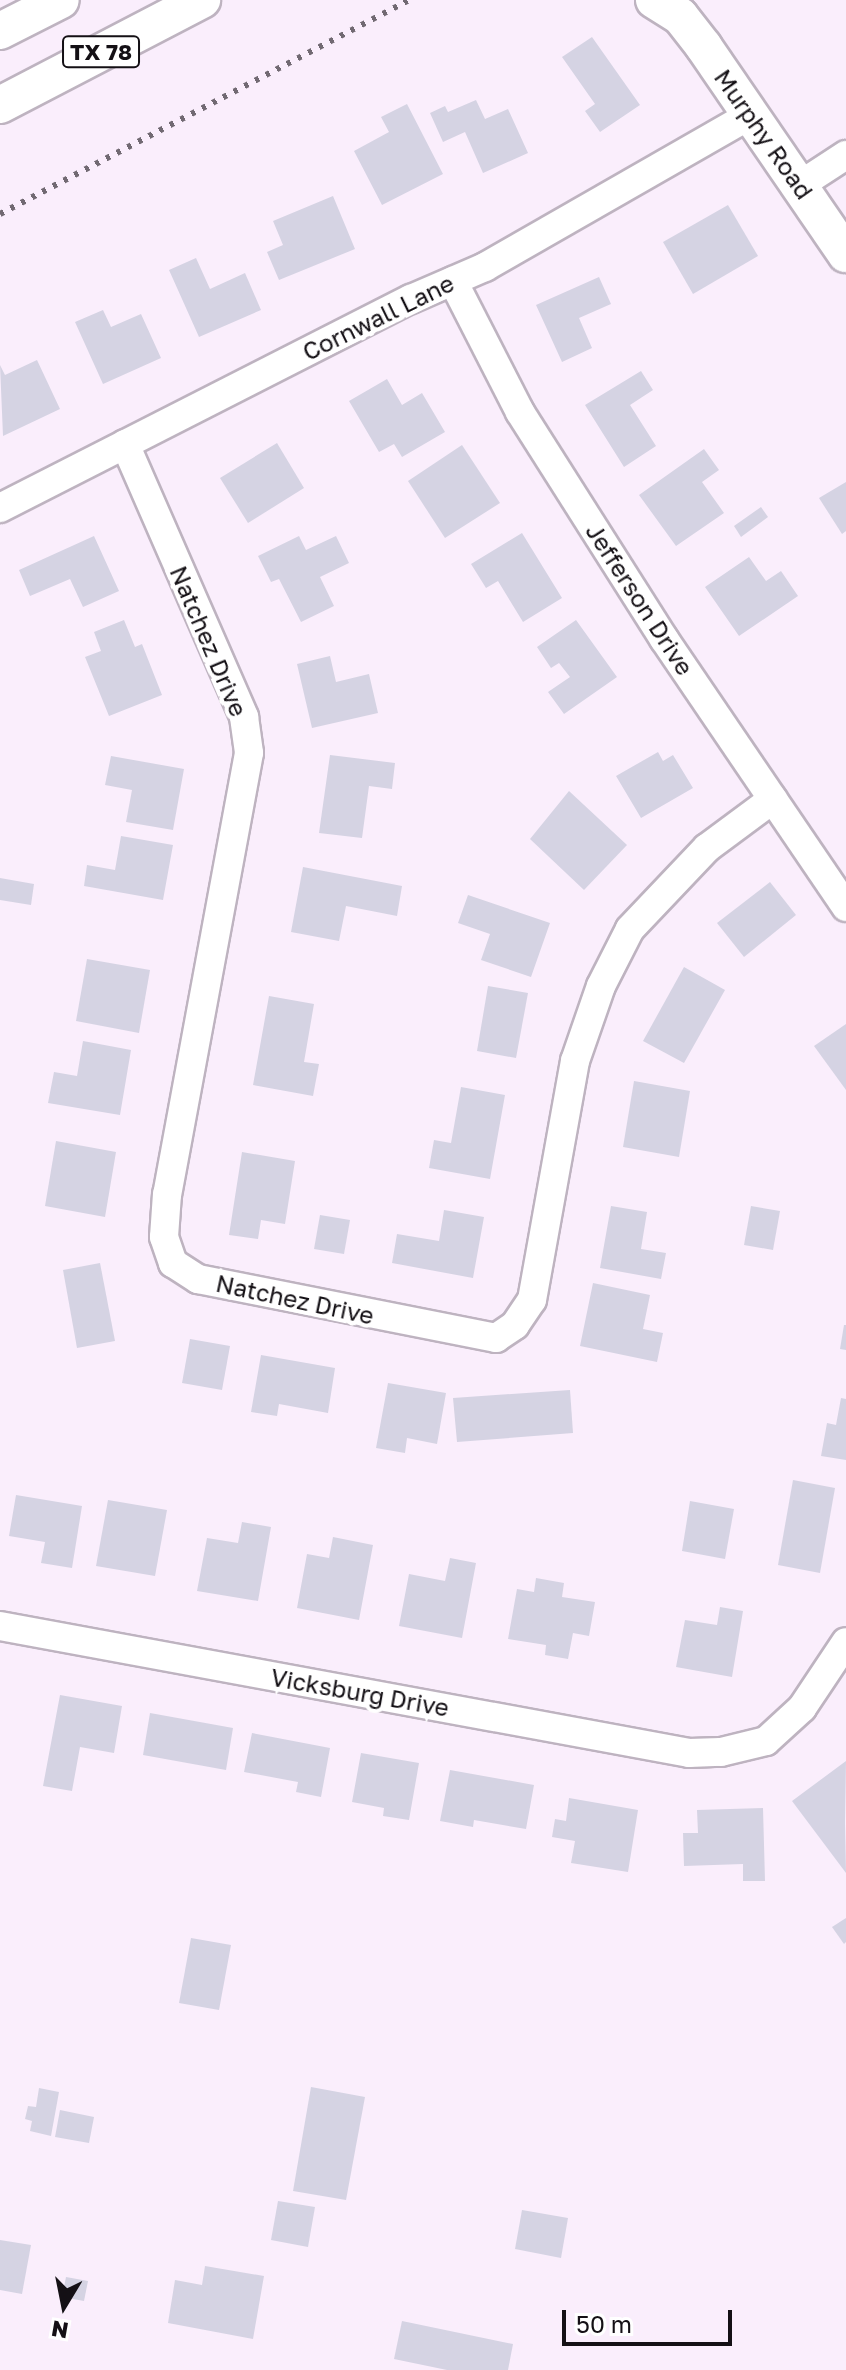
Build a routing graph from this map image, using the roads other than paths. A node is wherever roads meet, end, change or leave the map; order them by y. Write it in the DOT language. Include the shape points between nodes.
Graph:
graph roads {
  1 [pos="61,0"];
  2 [pos="202,0"];
  3 [pos="671,5"];
  4 [pos="0,31"];
  5 [pos="0,105"];
  6 [pos="750,115"];
  7 [pos="846,155"];
  8 [pos="800,185"];
  9 [pos="846,254"];
  10 [pos="453,281"];
  11 [pos="125,444"];
  12 [pos="0,508"];
  13 [pos="773,799"];
  14 [pos="846,907"];
  15 [pos="0,1626"];
  16 [pos="846,1642"];
  1 -- 4 [label="main road, TX 78"];
  2 -- 5 [label="main road, TX 78"];
  3 -- 6 [label="main road, Murphy Road"];
  6 -- 8 [label="main road, Murphy Road"];
  6 -- 10 [label="street, Cornwall Lane" via="574,218"];
  7 -- 8 [label="street"];
  8 -- 9 [label="main road, Murphy Road"];
  10 -- 11 [label="street, Cornwall Lane"];
  10 -- 13 [label="street, Jefferson Drive" via="520,412"];
  11 -- 12 [label="street, Cornwall Lane"];
  11 -- 13 [label="street, Natchez Drive" via="244,717 249,753 167,1194 164,1237 173,1263 198,1279 496,1338 515,1325 532,1300 575,1061 601,986 630,929 707,848"];
  13 -- 14 [label="street, Jefferson Drive"];
  15 -- 16 [label="street, Vicksburg Drive" via="689,1753 766,1741 802,1708"];
}
